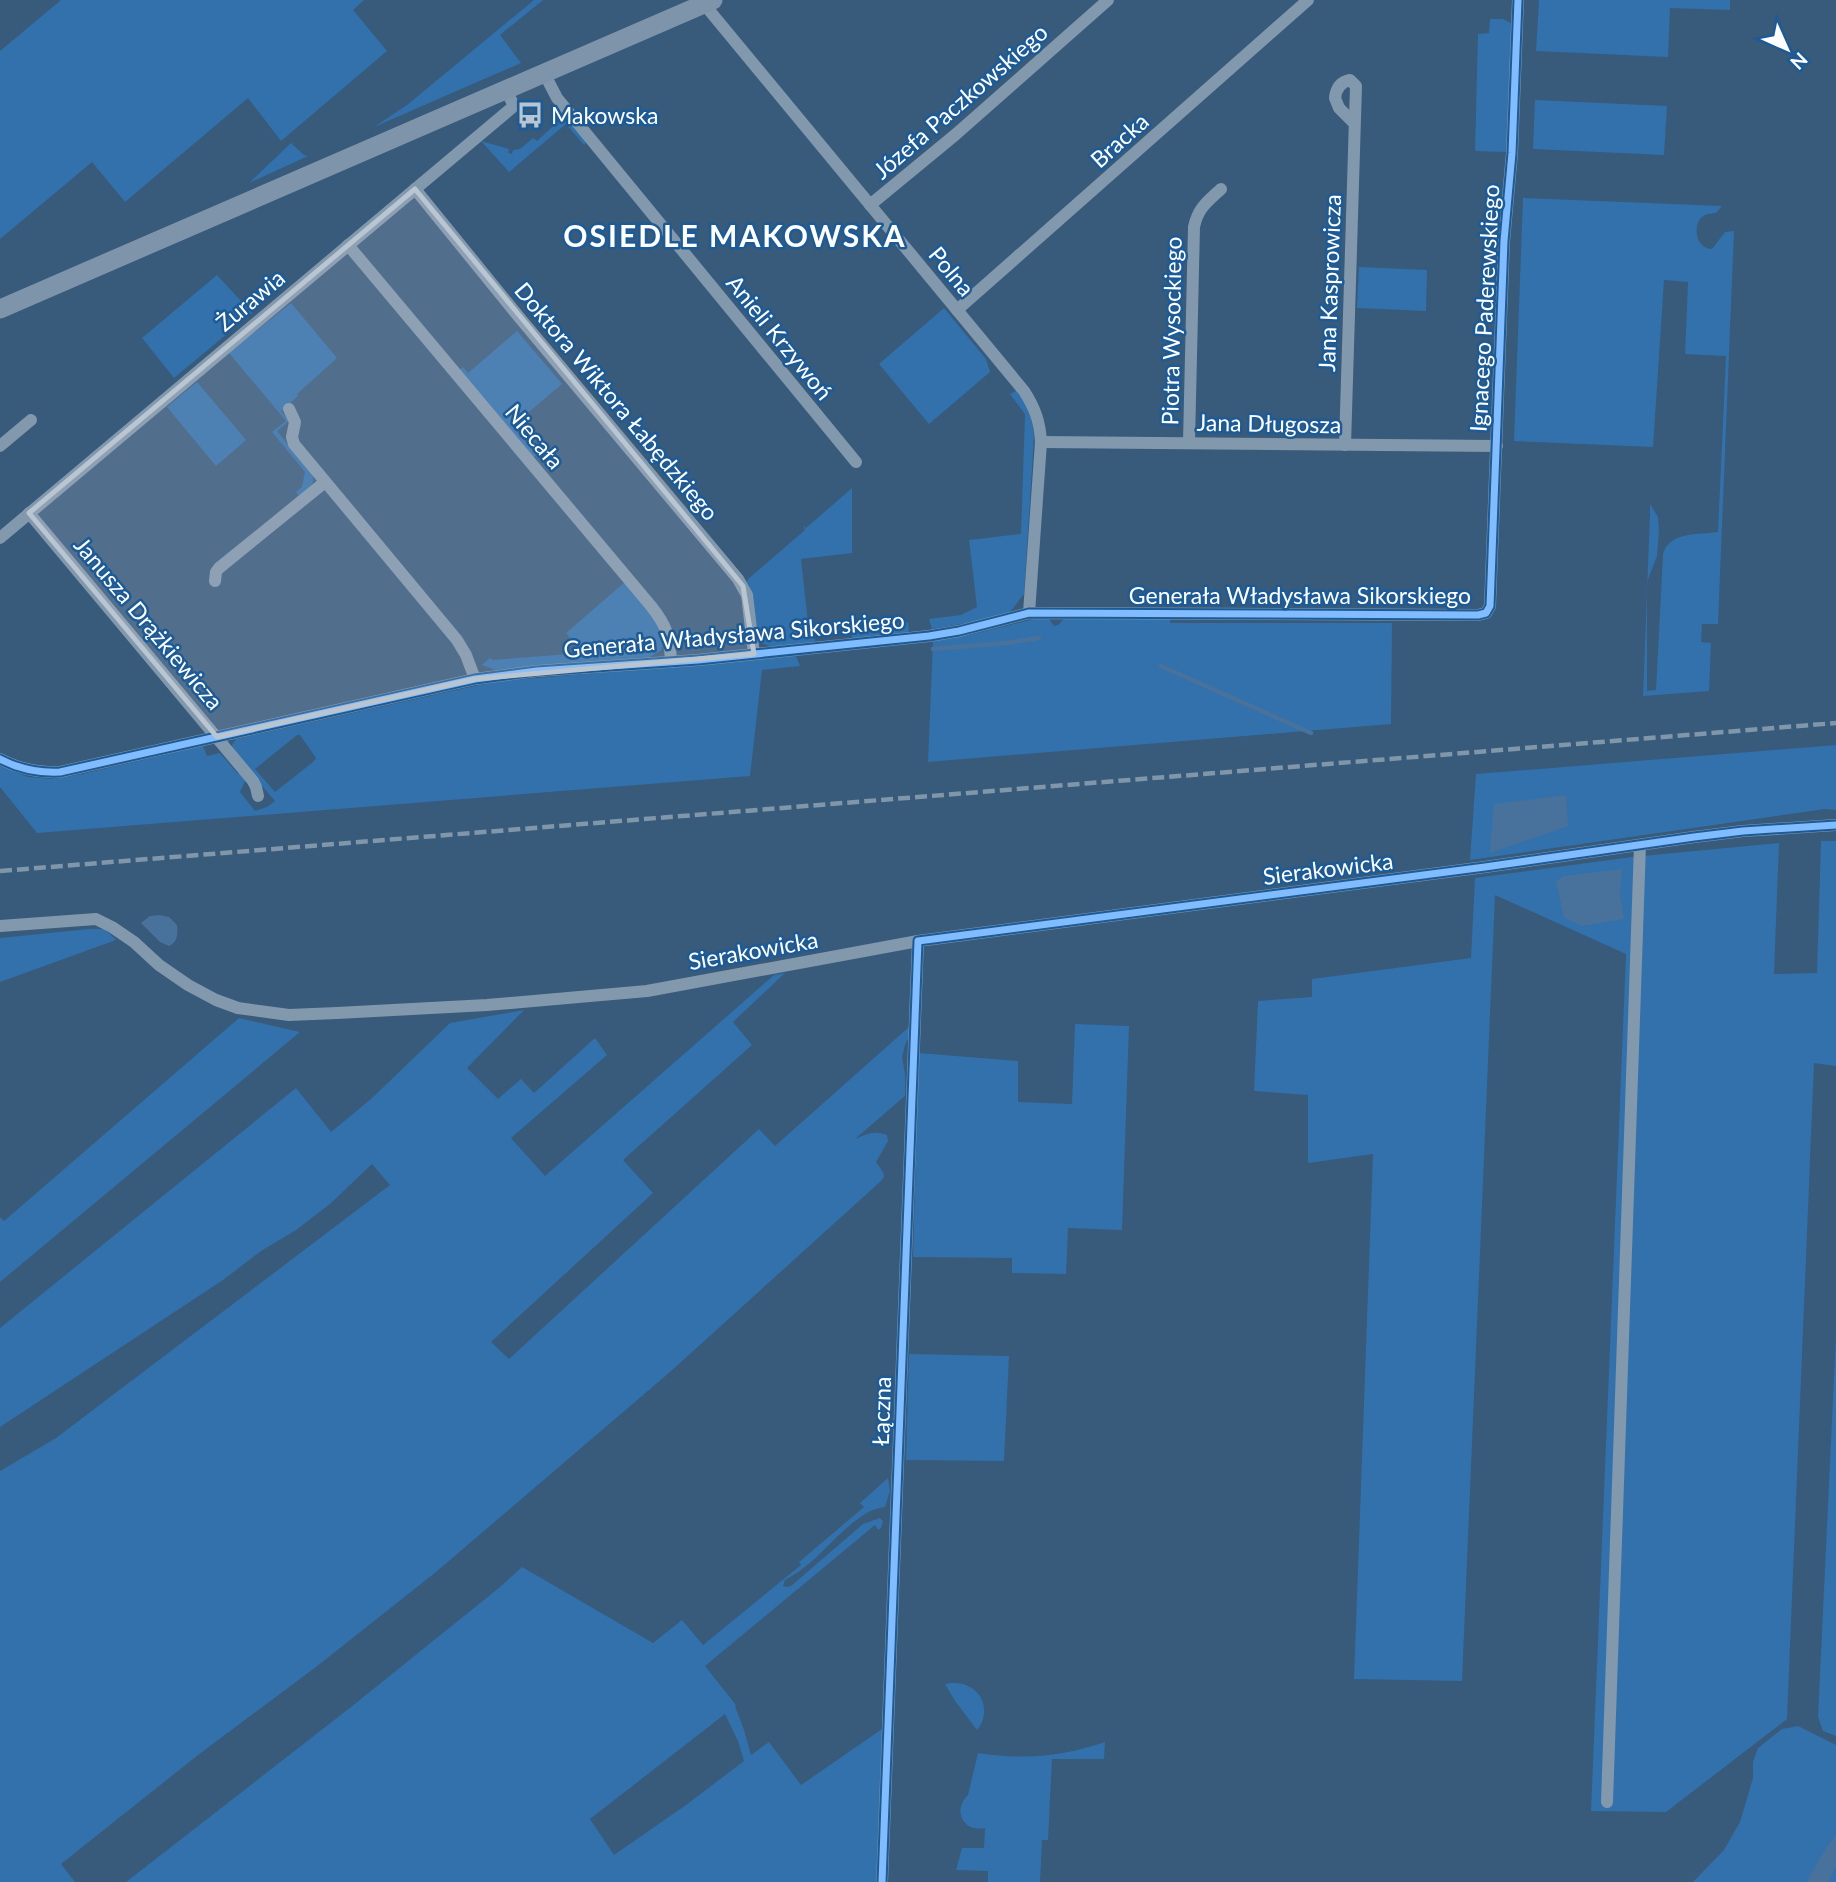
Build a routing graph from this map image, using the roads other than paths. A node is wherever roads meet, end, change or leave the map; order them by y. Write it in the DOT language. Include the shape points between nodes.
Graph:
graph roads {
  1 [pos="1108,0"];
  2 [pos="1308,0"];
  3 [pos="1518,0"];
  4 [pos="708,2"];
  5 [pos="544,73"];
  6 [pos="506,90"];
  7 [pos="1354,123"];
  8 [pos="415,189"];
  9 [pos="1221,189"];
  10 [pos="870,205"];
  11 [pos="348,245"];
  12 [pos="0,309"];
  13 [pos="957,310"];
  14 [pos="289,410"];
  15 [pos="31,420"];
  16 [pos="1041,442"];
  17 [pos="1189,442"];
  18 [pos="1345,445"];
  19 [pos="0,446"];
  20 [pos="1497,446"];
  21 [pos="856,462"];
  22 [pos="325,482"];
  23 [pos="29,513"];
  24 [pos="0,538"];
  25 [pos="215,581"];
  26 [pos="1029,613"];
  27 [pos="1483,615"];
  28 [pos="754,654"];
  29 [pos="671,662"];
  30 [pos="475,679"];
  31 [pos="217,737"];
  32 [pos="0,759"];
  33 [pos="258,796"];
  34 [pos="1836,825"];
  35 [pos="1640,845"];
  36 [pos="0,926"];
  37 [pos="918,941"];
  38 [pos="1607,1802"];
  39 [pos="882,1882"];
  1 -- 10 [label="street, Józefa Paczkowskiego"];
  2 -- 13 [label="street, Bracka"];
  3 -- 20 [label="street, Ignacego Paderewskiego"];
  4 -- 5 [label="street"];
  4 -- 10 [label="street, Polna"];
  5 -- 6 [label="street"];
  5 -- 21 [label="street, Anieli Krzywoń" via="557,98"];
  6 -- 8 [label="street, Żurawia" via="514,106"];
  6 -- 12 [label="street"];
  7 -- 18 [label="street, Jana Kasprowicza"];
  8 -- 11 [label="street, Żurawia"];
  8 -- 28 [label="street, Doktora Wiktora Łabędzkiego" via="738,579 747,595"];
  9 -- 17 [label="street, Piotra Wysockiego" via="1198,212 1193,234"];
  10 -- 13 [label="street, Polna"];
  11 -- 23 [label="street, Żurawia"];
  11 -- 29 [label="street, Niecała" via="651,606 667,630"];
  13 -- 16 [label="street, Polna" via="1024,391 1039,420"];
  14 -- 22 [label="street" via="295,422 293,442"];
  15 -- 19 [label="street"];
  16 -- 17 [label="street, Jana Długosza"];
  16 -- 26 [label="street, Polna"];
  17 -- 18 [label="street, Jana Długosza"];
  18 -- 20 [label="street, Jana Długosza"];
  20 -- 27 [label="street, Ignacego Paderewskiego" via="1490,606"];
  22 -- 25 [label="street" via="219,568"];
  22 -- 30 [label="street" via="457,640"];
  23 -- 24 [label="street, Żurawia"];
  23 -- 31 [label="street, Janusza Drążkiewicza"];
  26 -- 27 [label="street, Generała Władysława Sikorskiego"];
  26 -- 28 [label="street, Generała Władysława Sikorskiego" via="929,636"];
  28 -- 29 [label="street, Generała Władysława Sikorskiego"];
  29 -- 30 [label="street, Generała Władysława Sikorskiego"];
  30 -- 31 [label="street, Generała Władysława Sikorskiego"];
  31 -- 32 [label="street, Generała Władysława Sikorskiego" via="60,772 34,772"];
  31 -- 33 [label="street, Janusza Drążkiewicza" via="253,781"];
  34 -- 35 [label="street, Sierakowicka"];
  35 -- 37 [label="street, Sierakowicka"];
  35 -- 38 [label="street"];
  36 -- 37 [label="street, Sierakowicka" via="96,919 123,934 178,978 216,999 238,1008 289,1016 647,991"];
  37 -- 39 [label="street, Łączna"];
}
